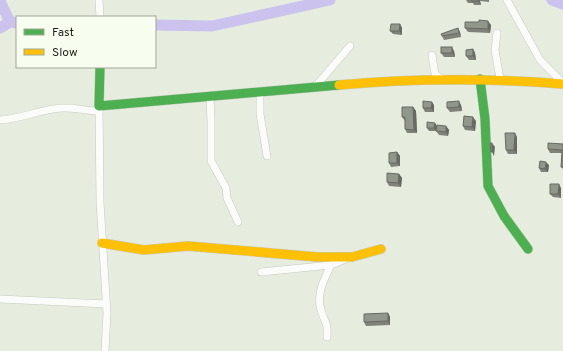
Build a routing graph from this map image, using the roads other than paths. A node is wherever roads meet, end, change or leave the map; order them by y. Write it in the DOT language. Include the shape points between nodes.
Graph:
graph roads {
  1 [pos="99,0"];
  2 [pos="507,0"];
  3 [pos="100,16"];
  4 [pos="497,34"];
  5 [pos="350,46"];
  6 [pos="432,55"];
  7 [pos="100,68"];
  8 [pos="500,79"];
  9 [pos="442,80"];
  10 [pos="480,80"];
  11 [pos="563,84"];
  12 [pos="315,87"];
  13 [pos="260,92"];
  14 [pos="210,96"];
  15 [pos="99,109"];
  16 [pos="0,120"];
  17 [pos="267,156"];
  18 [pos="238,222"];
  19 [pos="102,243"];
  20 [pos="381,249"];
  21 [pos="528,249"];
  22 [pos="352,257"];
  23 [pos="331,266"];
  24 [pos="261,272"];
  25 [pos="0,299"];
  26 [pos="106,304"];
  27 [pos="327,337"];
  28 [pos="105,351"];
  1 -- 3 [label="street"];
  2 -- 11 [label="street" via="540,60"];
  4 -- 8 [label="street" via="495,50"];
  5 -- 12 [label="street"];
  6 -- 9 [label="street" via="435,74"];
  7 -- 15 [label="street"];
  8 -- 10 [label="street"];
  8 -- 11 [label="street"];
  9 -- 10 [label="street"];
  9 -- 12 [label="street" via="382,81"];
  10 -- 21 [label="street" via="485,119 488,186 504,216"];
  12 -- 13 [label="street"];
  13 -- 14 [label="street"];
  13 -- 17 [label="street" via="260,114"];
  14 -- 15 [label="street"];
  14 -- 18 [label="street" via="211,161 226,188 226,198"];
  15 -- 16 [label="street" via="84,112 63,108 12,120"];
  15 -- 19 [label="street"];
  19 -- 22 [label="street" via="144,250 188,246 317,257"];
  19 -- 26 [label="street"];
  20 -- 22 [label="street"];
  22 -- 23 [label="street"];
  23 -- 24 [label="street"];
  23 -- 27 [label="street" via="319,301 328,324"];
  25 -- 26 [label="street"];
  26 -- 28 [label="street"];
}
